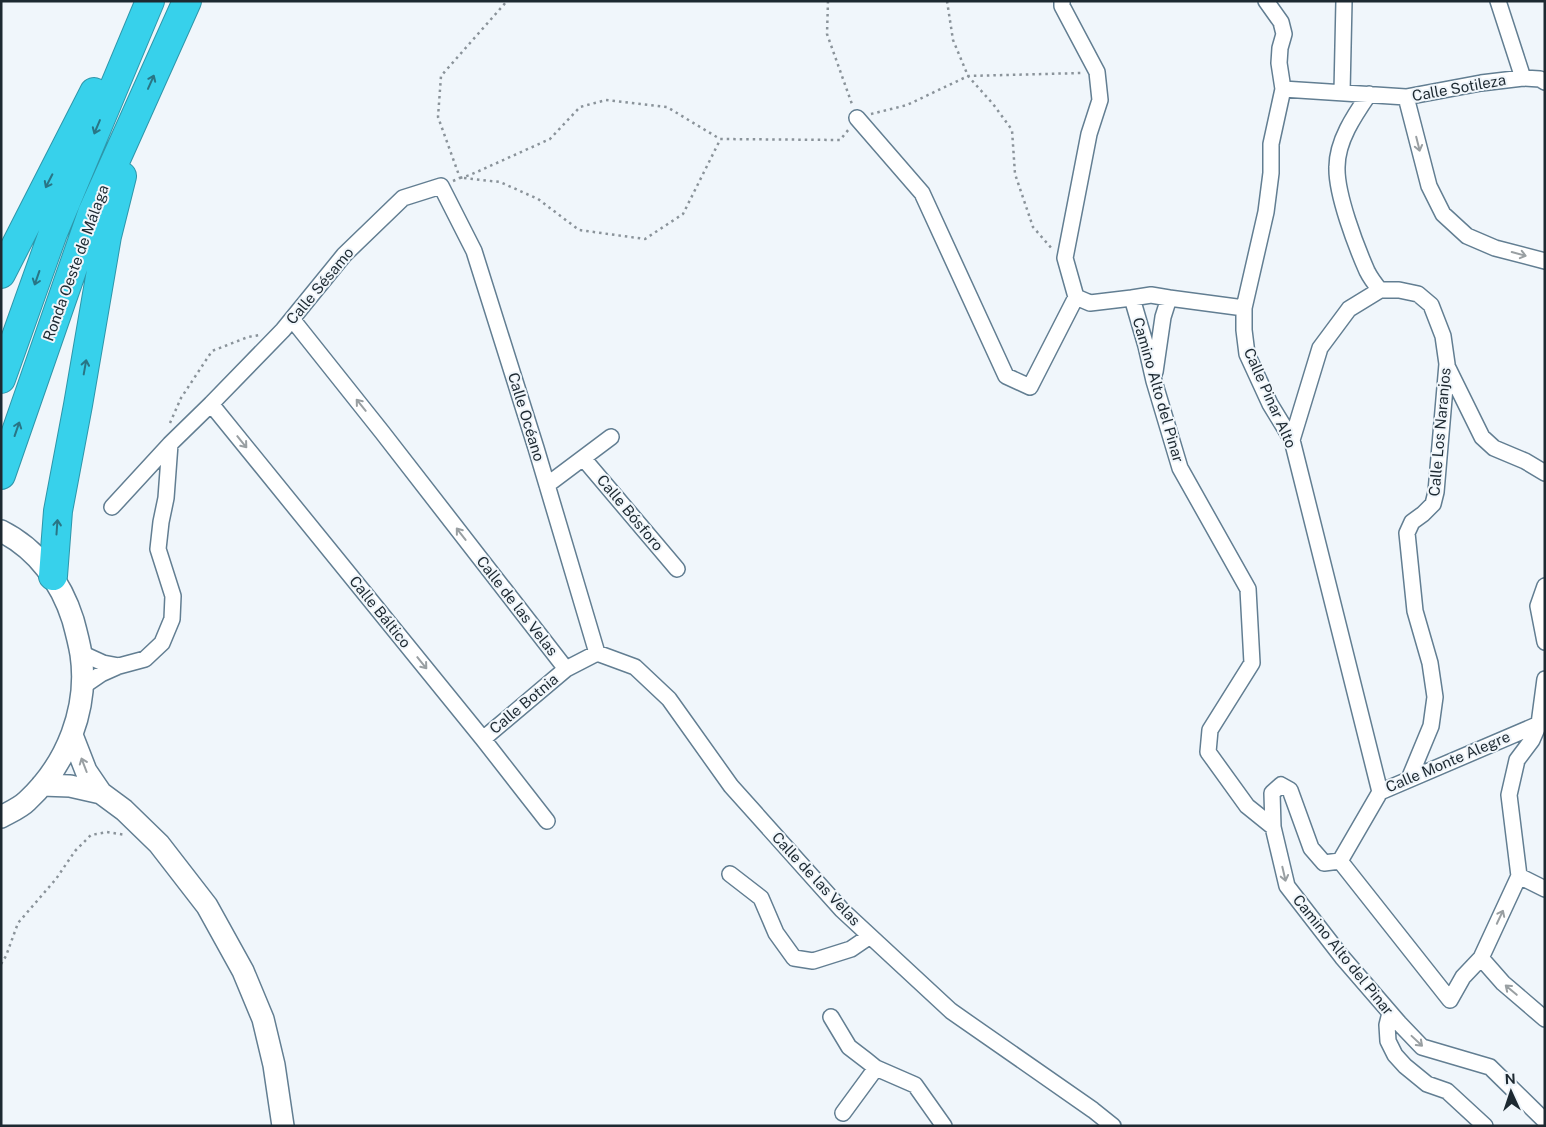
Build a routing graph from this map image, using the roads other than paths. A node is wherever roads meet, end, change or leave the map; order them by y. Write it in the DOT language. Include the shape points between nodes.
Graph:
graph roads {
  1 [pos="149,1"];
  2 [pos="187,1"];
  3 [pos="1062,1"];
  4 [pos="1266,1"];
  5 [pos="1344,1"];
  6 [pos="1498,1"];
  7 [pos="1523,78"];
  8 [pos="1545,82"];
  9 [pos="1283,89"];
  10 [pos="1342,92"];
  11 [pos="1369,94"];
  12 [pos="1406,97"];
  13 [pos="140,107"];
  14 [pos="857,118"];
  15 [pos="441,186"];
  16 [pos="1545,261"];
  17 [pos="1,274"];
  18 [pos="1380,290"];
  19 [pos="1076,297"];
  20 [pos="1132,298"];
  21 [pos="1169,298"];
  22 [pos="1244,308"];
  23 [pos="287,325"];
  24 [pos="1447,364"];
  25 [pos="1,380"];
  26 [pos="1154,380"];
  27 [pos="211,404"];
  28 [pos="611,437"];
  29 [pos="1292,440"];
  30 [pos="170,444"];
  31 [pos="583,458"];
  32 [pos="1545,473"];
  33 [pos="1,475"];
  34 [pos="547,485"];
  35 [pos="112,507"];
  36 [pos="4,533"];
  37 [pos="677,568"];
  38 [pos="53,576"];
  39 [pos="1545,586"];
  40 [pos="1545,642"];
  41 [pos="81,653"];
  42 [pos="597,653"];
  43 [pos="120,666"];
  44 [pos="566,669"];
  45 [pos="1545,679"];
  46 [pos="82,687"];
  47 [pos="1538,724"];
  48 [pos="72,735"];
  49 [pos="483,739"];
  50 [pos="1409,779"];
  51 [pos="42,785"];
  52 [pos="1380,792"];
  53 [pos="101,793"];
  54 [pos="1,817"];
  55 [pos="547,821"];
  56 [pos="1274,827"];
  57 [pos="1340,861"];
  58 [pos="730,874"];
  59 [pos="1519,876"];
  60 [pos="1545,889"];
  61 [pos="870,936"];
  62 [pos="1480,958"];
  63 [pos="1390,1013"];
  64 [pos="831,1017"];
  65 [pos="1545,1018"];
  66 [pos="876,1068"];
  67 [pos="843,1113"];
  68 [pos="1545,1121"];
  69 [pos="283,1126"];
  70 [pos="944,1126"];
  71 [pos="1113,1126"];
  72 [pos="1485,1126"];
  1 -- 17 [label="highway, one-way" via="136,10"];
  1 -- 25 [label="highway, Ronda Oeste de Málaga, one-way" via="53,233"];
  13 -- 2 [label="highway, Ronda Oeste de Málaga, one-way"];
  3 -- 19 [label="street" via="1097,72 1100,100 1089,134 1065,258"];
  4 -- 9 [label="street" via="1281,22 1284,34 1279,63"];
  5 -- 10 [label="street"];
  6 -- 7 [label="street"];
  7 -- 8 [label="street, Calle Sotileza"];
  7 -- 12 [label="street, Calle Sotileza"];
  9 -- 10 [label="street, Calle Sotileza"];
  9 -- 22 [label="street, Calle Pinar Alto" via="1271,144 1266,212"];
  10 -- 11 [label="street, Calle Sotileza"];
  11 -- 12 [label="street, Calle Sotileza"];
  11 -- 18 [label="street" via="1341,144 1337,167 1340,192 1350,223 1368,272"];
  12 -- 16 [label="street, one-way" via="1429,186 1443,214 1467,236 1495,248"];
  33 -- 13 [label="highway, Ronda Oeste de Málaga, one-way" via="92,213"];
  38 -- 13 [label="highway, one-way" via="58,511 107,236"];
  14 -- 19 [label="street" via="922,192 1006,376 1030,387"];
  15 -- 23 [label="street, Calle Sésamo" via="403,198 344,255"];
  15 -- 34 [label="street, Calle Océano" via="474,251"];
  18 -- 24 [label="street, Calle Los Naranjos" via="1418,294 1431,305 1443,336"];
  18 -- 29 [label="street" via="1348,309 1320,348"];
  19 -- 20 [label="street, Camino Alto del Pinar" via="1090,303"];
  20 -- 21 [label="street" via="1151,295"];
  20 -- 26 [label="street, Camino Alto del Pinar"];
  21 -- 22 [label="street"];
  21 -- 26 [label="street"];
  22 -- 29 [label="street, Calle Pinar Alto" via="1247,354 1270,404"];
  23 -- 27 [label="street, Calle Sésamo"];
  44 -- 23 [label="street, Calle de las Velas, one-way" via="382,432"];
  24 -- 32 [label="street" via="1482,437 1494,448"];
  24 -- 50 [label="street, Calle Los Naranjos" via="1436,492 1433,504 1412,522 1408,533 1416,611 1435,697 1432,726"];
  26 -- 56 [label="street, Camino Alto del Pinar" via="1180,468 1248,589 1252,662 1210,730 1208,752 1247,806"];
  27 -- 30 [label="street, Calle Sésamo"];
  27 -- 49 [label="street, Calle Báltico, one-way"];
  28 -- 31 [label="street"];
  29 -- 52 [label="street, Calle Pinar Alto"];
  30 -- 35 [label="street, Calle Sésamo"];
  30 -- 43 [label="street" via="158,548 173,596 172,618 162,644 145,659"];
  31 -- 34 [label="street"];
  31 -- 37 [label="street, Calle Bósforo"];
  34 -- 42 [label="street, Calle Océano"];
  36 -- 38 [label="main road" via="30,551"];
  38 -- 41 [label="main road" via="67,601"];
  39 -- 40 [label="street" via="1538,606"];
  41 -- 43 [label="street" via="103,663"];
  41 -- 46 [label="main road"];
  42 -- 44 [label="street, Calle de las Velas"];
  42 -- 61 [label="street, Calle de las Velas" via="635,667 668,699 730,786 842,910"];
  43 -- 46 [label="street"];
  44 -- 49 [label="street, Calle Botnia"];
  45 -- 47 [label="street"];
  46 -- 48 [label="main road" via="80,712"];
  47 -- 50 [label="street, Calle Monte Alegre"];
  47 -- 59 [label="street" via="1532,740 1517,760 1509,795"];
  48 -- 51 [label="main road" via="61,759"];
  53 -- 48 [label="main road, one-way" via="86,771"];
  49 -- 55 [label="street, Calle Báltico"];
  50 -- 52 [label="street, Calle Monte Alegre"];
  51 -- 53 [label="main road" via="70,786"];
  51 -- 54 [label="main road" via="26,803"];
  52 -- 57 [label="street, Calle Monte Alegre"];
  53 -- 69 [label="main road" via="159,844 207,906 243,971 263,1019"];
  56 -- 57 [label="street" via="1272,793 1281,785 1290,790 1311,848 1324,863"];
  56 -- 63 [label="street, Camino Alto del Pinar, one-way" via="1287,886"];
  57 -- 62 [label="street" via="1450,1000 1463,977"];
  58 -- 61 [label="street" via="761,898 776,933 794,958 812,961 850,949"];
  59 -- 60 [label="street"];
  62 -- 59 [label="street, one-way"];
  61 -- 71 [label="street, Calle de las Velas" via="952,1012"];
  65 -- 62 [label="street, one-way" via="1503,983"];
  63 -- 68 [label="street, Camino Alto del Pinar, one-way" via="1422,1047 1490,1067"];
  63 -- 72 [label="street" via="1388,1040 1395,1055 1427,1084 1447,1091"];
  64 -- 66 [label="street" via="850,1047"];
  66 -- 67 [label="street"];
  66 -- 70 [label="street" via="915,1085"];
}
